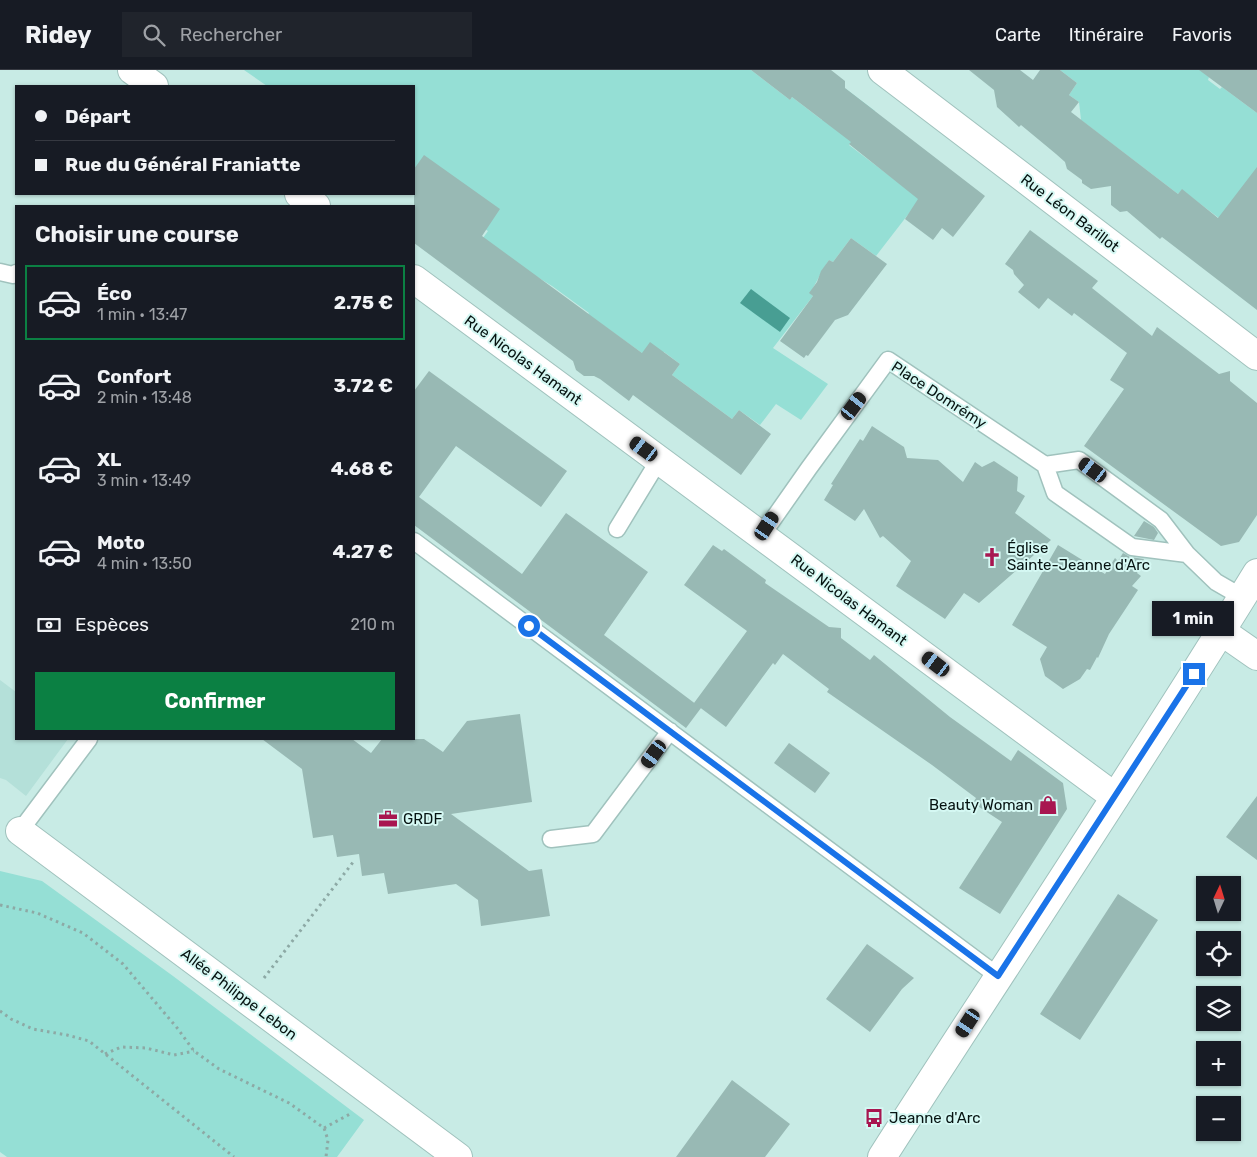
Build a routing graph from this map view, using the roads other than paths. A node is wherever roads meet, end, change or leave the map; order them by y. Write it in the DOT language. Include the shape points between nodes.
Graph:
graph roads {
  1 [pos="132,70"];
  2 [pos="882,70"];
  3 [pos="153,85"];
  4 [pos="300,195"];
  5 [pos="315,205"];
  6 [pos="0,272"];
  7 [pos="15,274"];
  8 [pos="415,280"];
  9 [pos="1257,356"];
  10 [pos="660,460"];
  11 [pos="1045,465"];
  12 [pos="617,529"];
  13 [pos="762,535"];
  14 [pos="416,548"];
  15 [pos="1187,554"];
  16 [pos="1257,573"];
  17 [pos="1242,597"];
  18 [pos="1221,631"];
  19 [pos="1257,656"];
  20 [pos="670,731"];
  21 [pos="88,740"];
  22 [pos="1115,797"];
  23 [pos="20,831"];
  24 [pos="551,839"];
  25 [pos="998,976"];
  26 [pos="447,1154"];
  27 [pos="882,1157"];
  1 -- 3 [label="street"];
  2 -- 9 [label="street, Rue Léon Barillot"];
  4 -- 5 [label="street"];
  6 -- 7 [label="lane"];
  8 -- 10 [label="street, Rue Nicolas Hamant"];
  10 -- 12 [label="lane"];
  10 -- 13 [label="street, Rue Nicolas Hamant"];
  11 -- 13 [label="lane, Place Domrémy" via="888,360"];
  11 -- 15 [label="lane" via="1079,460 1161,520"];
  11 -- 15 [label="lane" via="1055,493 1132,547"];
  13 -- 22 [label="street, Rue Nicolas Hamant"];
  14 -- 20 [label="lane"];
  15 -- 17 [label="lane" via="1216,582"];
  16 -- 17 [label="street"];
  17 -- 18 [label="street"];
  18 -- 19 [label="street"];
  18 -- 22 [label="street"];
  20 -- 24 [label="lane" via="593,834"];
  20 -- 25 [label="lane"];
  21 -- 23 [label="lane"];
  22 -- 25 [label="street"];
  23 -- 26 [label="street, Allée Philippe Lebon"];
  25 -- 27 [label="street"];
}
